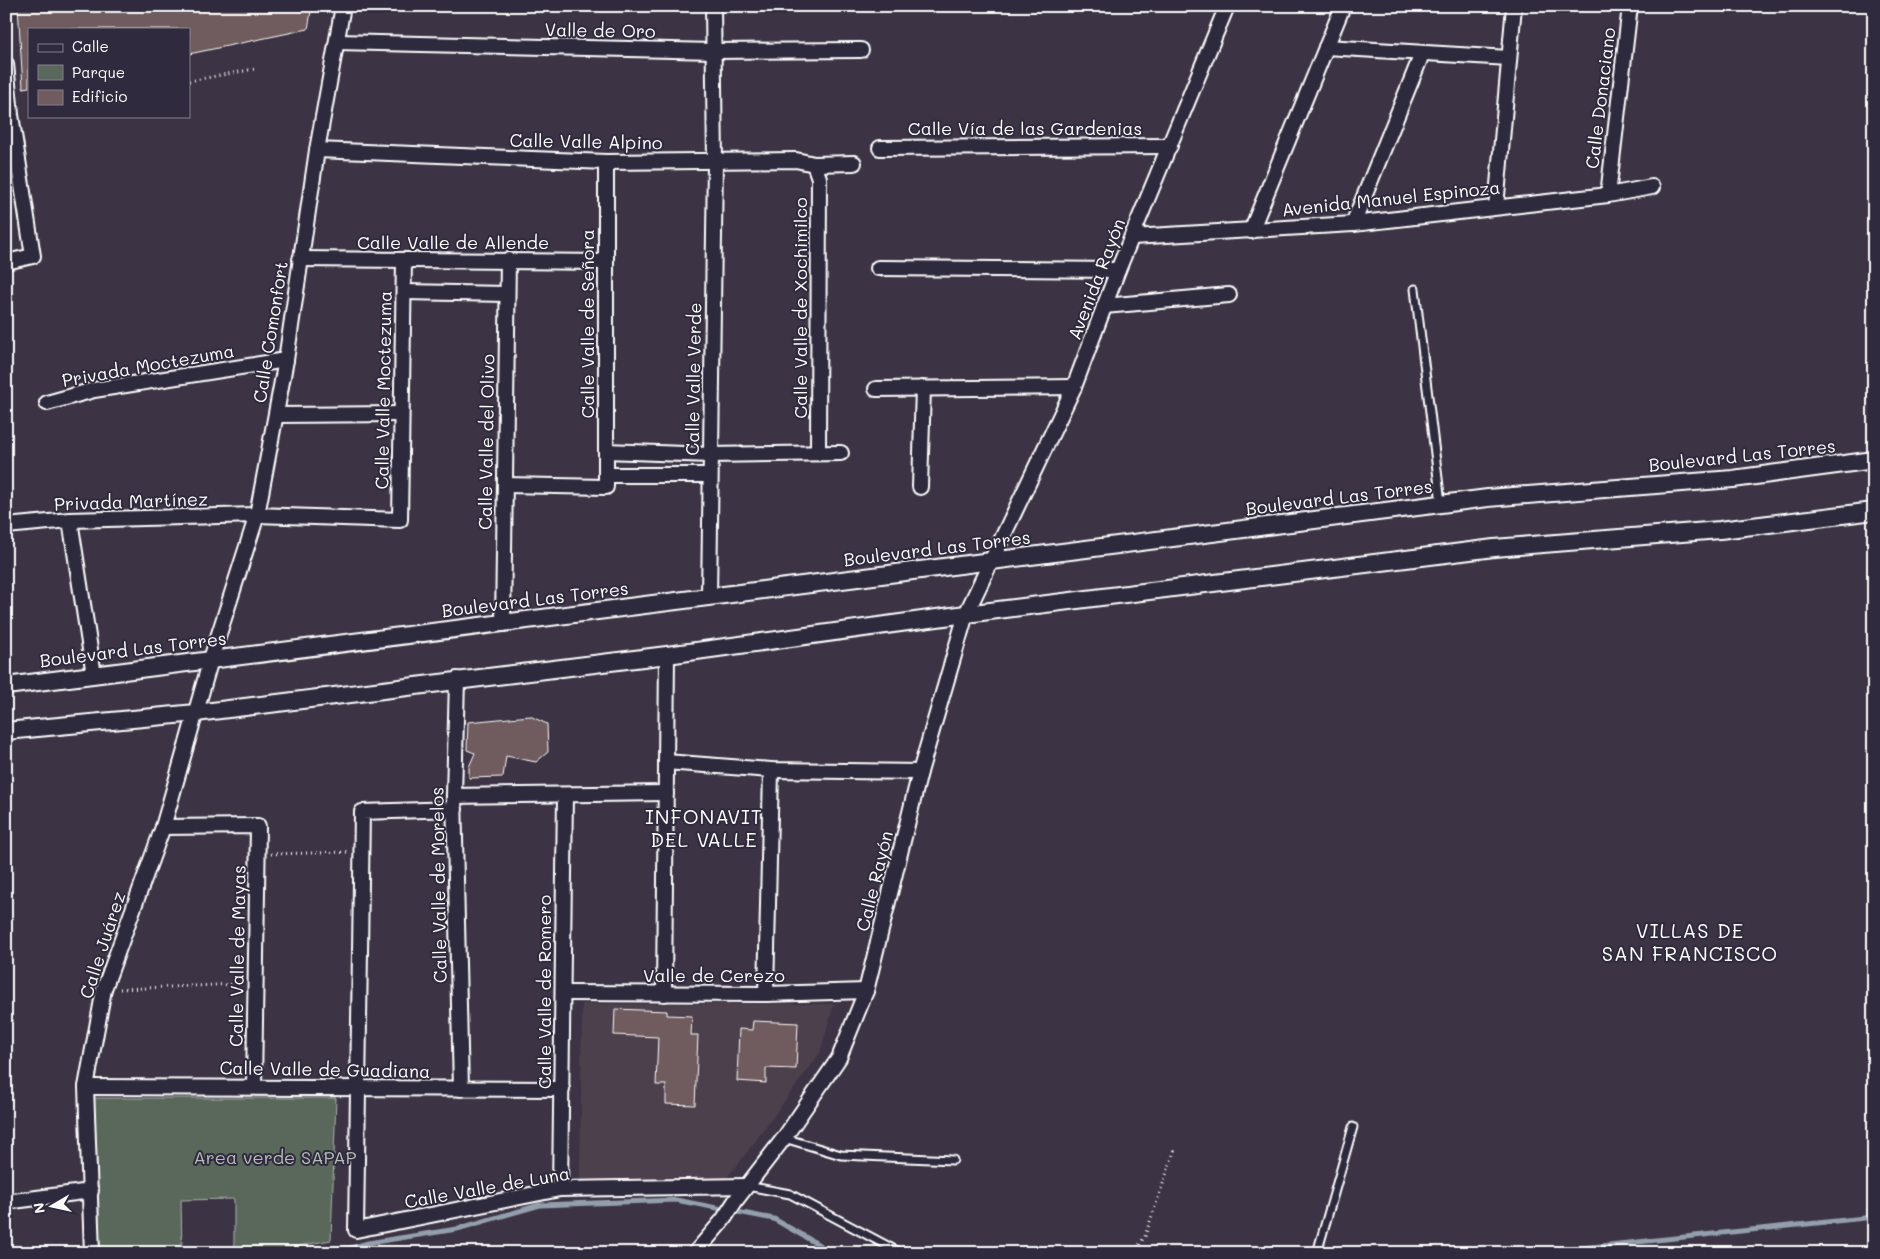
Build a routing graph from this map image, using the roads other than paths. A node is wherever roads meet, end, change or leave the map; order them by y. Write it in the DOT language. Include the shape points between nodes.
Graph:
graph roads {
  1 [pos="343,6"];
  2 [pos="713,6"];
  3 [pos="1227,6"];
  4 [pos="1343,6"];
  5 [pos="1514,6"];
  6 [pos="1630,6"];
  7 [pos="337,42"];
  8 [pos="1326,47"];
  9 [pos="861,50"];
  10 [pos="714,51"];
  11 [pos="1422,54"];
  12 [pos="1509,58"];
  13 [pos="6,64"];
  14 [pos="1170,146"];
  15 [pos="880,148"];
  16 [pos="317,150"];
  17 [pos="606,162"];
  18 [pos="715,162"];
  19 [pos="854,163"];
  20 [pos="814,164"];
  21 [pos="1652,187"];
  22 [pos="1608,195"];
  23 [pos="1496,207"];
  24 [pos="1353,224"];
  25 [pos="1251,231"];
  26 [pos="1132,237"];
  27 [pos="300,260"];
  28 [pos="404,260"];
  29 [pos="508,260"];
  30 [pos="6,262"];
  31 [pos="606,262"];
  32 [pos="878,268"];
  33 [pos="1118,270"];
  34 [pos="1415,289"];
  35 [pos="404,292"];
  36 [pos="507,294"];
  37 [pos="1229,295"];
  38 [pos="1104,306"];
  39 [pos="286,360"];
  40 [pos="1074,387"];
  41 [pos="876,388"];
  42 [pos="923,388"];
  43 [pos="47,404"];
  44 [pos="276,414"];
  45 [pos="401,414"];
  46 [pos="606,451"];
  47 [pos="818,452"];
  48 [pos="841,453"];
  49 [pos="710,455"];
  50 [pos="1874,460"];
  51 [pos="710,475"];
  52 [pos="606,481"];
  53 [pos="505,485"];
  54 [pos="920,488"];
  55 [pos="1441,504"];
  56 [pos="1874,511"];
  57 [pos="257,515"];
  58 [pos="70,520"];
  59 [pos="400,520"];
  60 [pos="6,526"];
  61 [pos="990,561"];
  62 [pos="709,597"];
  63 [pos="966,614"];
  64 [pos="503,624"];
  65 [pos="667,655"];
  66 [pos="211,659"];
  67 [pos="94,675"];
  68 [pos="457,679"];
  69 [pos="6,686"];
  70 [pos="196,712"];
  71 [pos="6,731"];
  72 [pos="666,762"];
  73 [pos="771,770"];
  74 [pos="920,772"];
  75 [pos="666,793"];
  76 [pos="565,795"];
  77 [pos="454,803"];
  78 [pos="163,828"];
  79 [pos="866,991"];
  80 [pos="563,993"];
  81 [pos="664,994"];
  82 [pos="766,994"];
  83 [pos="254,1086"];
  84 [pos="86,1087"];
  85 [pos="359,1088"];
  86 [pos="562,1088"];
  87 [pos="461,1089"];
  88 [pos="1353,1127"];
  89 [pos="784,1138"];
  90 [pos="953,1160"];
  91 [pos="746,1186"];
  92 [pos="560,1189"];
  93 [pos="91,1191"];
  94 [pos="6,1202"];
  95 [pos="92,1253"];
  96 [pos="695,1253"];
  97 [pos="900,1253"];
  98 [pos="1317,1253"];
  1 -- 7 [label="street, Calle Comonfort"];
  2 -- 10 [label="street, Calle Valle Verde"];
  3 -- 14 [label="street, Avenida Rayón"];
  4 -- 8 [label="street"];
  5 -- 12 [label="street"];
  6 -- 22 [label="street, Calle Donaciano"];
  7 -- 10 [label="street, Valle de Oro"];
  7 -- 16 [label="street, Calle Comonfort"];
  8 -- 11 [label="street"];
  8 -- 25 [label="street"];
  9 -- 10 [label="street, Valle de Oro"];
  10 -- 18 [label="street, Calle Valle Verde"];
  11 -- 12 [label="street"];
  11 -- 24 [label="street"];
  12 -- 23 [label="street"];
  13 -- 30 [label="street" via="33,256"];
  14 -- 15 [label="street, Calle Vía de las Gardenias"];
  14 -- 26 [label="street, Avenida Rayón"];
  16 -- 17 [label="street, Calle Valle Alpino"];
  16 -- 27 [label="street, Calle Comonfort"];
  17 -- 18 [label="street, Calle Valle Alpino"];
  17 -- 31 [label="street, Calle Valle de Señora"];
  18 -- 20 [label="street, Calle Valle Alpino" via="796,160"];
  18 -- 49 [label="street, Calle Valle Verde"];
  19 -- 20 [label="street, Calle Valle Alpino"];
  20 -- 47 [label="street, Calle Valle de Xochimilco" via="819,178"];
  21 -- 22 [label="street, Avenida Manuel Espinoza"];
  22 -- 23 [label="street, Avenida Manuel Espinoza"];
  23 -- 24 [label="street, Avenida Manuel Espinoza"];
  24 -- 25 [label="street, Avenida Manuel Espinoza"];
  25 -- 26 [label="street, Avenida Manuel Espinoza"];
  26 -- 33 [label="street, Avenida Rayón"];
  27 -- 28 [label="street, Calle Valle de Allende"];
  27 -- 39 [label="street, Calle Comonfort"];
  28 -- 29 [label="street, Calle Valle de Allende"];
  28 -- 35 [label="street, Calle Valle Moctezuma"];
  29 -- 31 [label="street, Calle Valle de Allende"];
  29 -- 36 [label="street, Calle Valle del Olivo"];
  31 -- 46 [label="street, Calle Valle de Señora"];
  32 -- 33 [label="street"];
  33 -- 38 [label="street, Avenida Rayón"];
  34 -- 55 [label="lane"];
  35 -- 36 [label="street"];
  35 -- 45 [label="street, Calle Valle Moctezuma"];
  36 -- 53 [label="street, Calle Valle del Olivo"];
  37 -- 38 [label="street"];
  38 -- 40 [label="street, Avenida Rayón"];
  39 -- 43 [label="street, Privada Moctezuma" via="94,390"];
  39 -- 44 [label="street, Calle Comonfort"];
  40 -- 42 [label="street"];
  40 -- 61 [label="street, Avenida Rayón"];
  41 -- 42 [label="street"];
  42 -- 54 [label="street"];
  44 -- 45 [label="street"];
  44 -- 57 [label="street, Calle Comonfort"];
  45 -- 59 [label="street, Calle Valle Moctezuma"];
  46 -- 49 [label="street"];
  46 -- 52 [label="street, Calle Valle de Señora"];
  47 -- 48 [label="street"];
  47 -- 49 [label="street"];
  49 -- 51 [label="street, Calle Valle Verde"];
  50 -- 55 [label="street, Boulevard Las Torres" via="1733,479"];
  51 -- 52 [label="street"];
  51 -- 62 [label="street, Calle Valle Verde"];
  52 -- 53 [label="street"];
  53 -- 64 [label="street, Calle Valle del Olivo"];
  55 -- 61 [label="street, Boulevard Las Torres"];
  56 -- 63 [label="street" via="1720,530 1494,548"];
  57 -- 58 [label="street, Privada Martínez"];
  57 -- 59 [label="street, Privada Martínez"];
  57 -- 66 [label="street, Calle Comonfort"];
  58 -- 60 [label="street, Privada Martínez"];
  58 -- 67 [label="street"];
  61 -- 62 [label="street, Boulevard Las Torres"];
  61 -- 63 [label="street, Calle Rayón"];
  62 -- 64 [label="street, Boulevard Las Torres"];
  63 -- 65 [label="street"];
  63 -- 74 [label="street, Calle Rayón"];
  64 -- 66 [label="street, Boulevard Las Torres"];
  65 -- 68 [label="street"];
  65 -- 72 [label="street"];
  66 -- 67 [label="street, Boulevard Las Torres"];
  66 -- 70 [label="street, Calle Juárez"];
  67 -- 69 [label="street, Boulevard Las Torres"];
  68 -- 70 [label="street"];
  68 -- 77 [label="street, Calle Valle de Morelos"];
  70 -- 71 [label="street"];
  70 -- 78 [label="street, Calle Juárez"];
  72 -- 73 [label="street"];
  72 -- 75 [label="street"];
  73 -- 74 [label="street"];
  73 -- 82 [label="street"];
  74 -- 79 [label="street, Calle Rayón"];
  75 -- 76 [label="street"];
  75 -- 81 [label="street"];
  76 -- 77 [label="street"];
  76 -- 80 [label="street, Calle Valle de Romero"];
  77 -- 85 [label="street" via="362,812"];
  77 -- 87 [label="street, Calle Valle de Morelos"];
  78 -- 83 [label="street, Calle Valle de Mayas" via="258,826"];
  78 -- 84 [label="street, Calle Juárez" via="104,989"];
  79 -- 82 [label="street, Valle de Cerezo"];
  79 -- 89 [label="street, Calle Rayón" via="839,1058"];
  80 -- 81 [label="street, Valle de Cerezo"];
  80 -- 86 [label="street, Calle Valle de Romero"];
  81 -- 82 [label="street, Valle de Cerezo"];
  83 -- 84 [label="street, Calle Valle de Guadiana"];
  83 -- 85 [label="street, Calle Valle de Guadiana"];
  84 -- 93 [label="street, Calle Juárez"];
  85 -- 87 [label="street, Calle Valle de Guadiana"];
  85 -- 92 [label="street, Calle Valle de Luna" via="356,1230"];
  86 -- 87 [label="street, Calle Valle de Guadiana"];
  86 -- 92 [label="street, Calle Valle de Romero"];
  88 -- 98 [label="lane"];
  89 -- 90 [label="lane" via="841,1155"];
  89 -- 91 [label="street, Calle Rayón"];
  91 -- 92 [label="street, Calle Valle de Luna"];
  91 -- 96 [label="street, Calle Rayón" via="724,1220"];
  91 -- 97 [label="lane" via="790,1194"];
  93 -- 94 [label="street"];
  93 -- 95 [label="street, Calle Juárez"];
}
